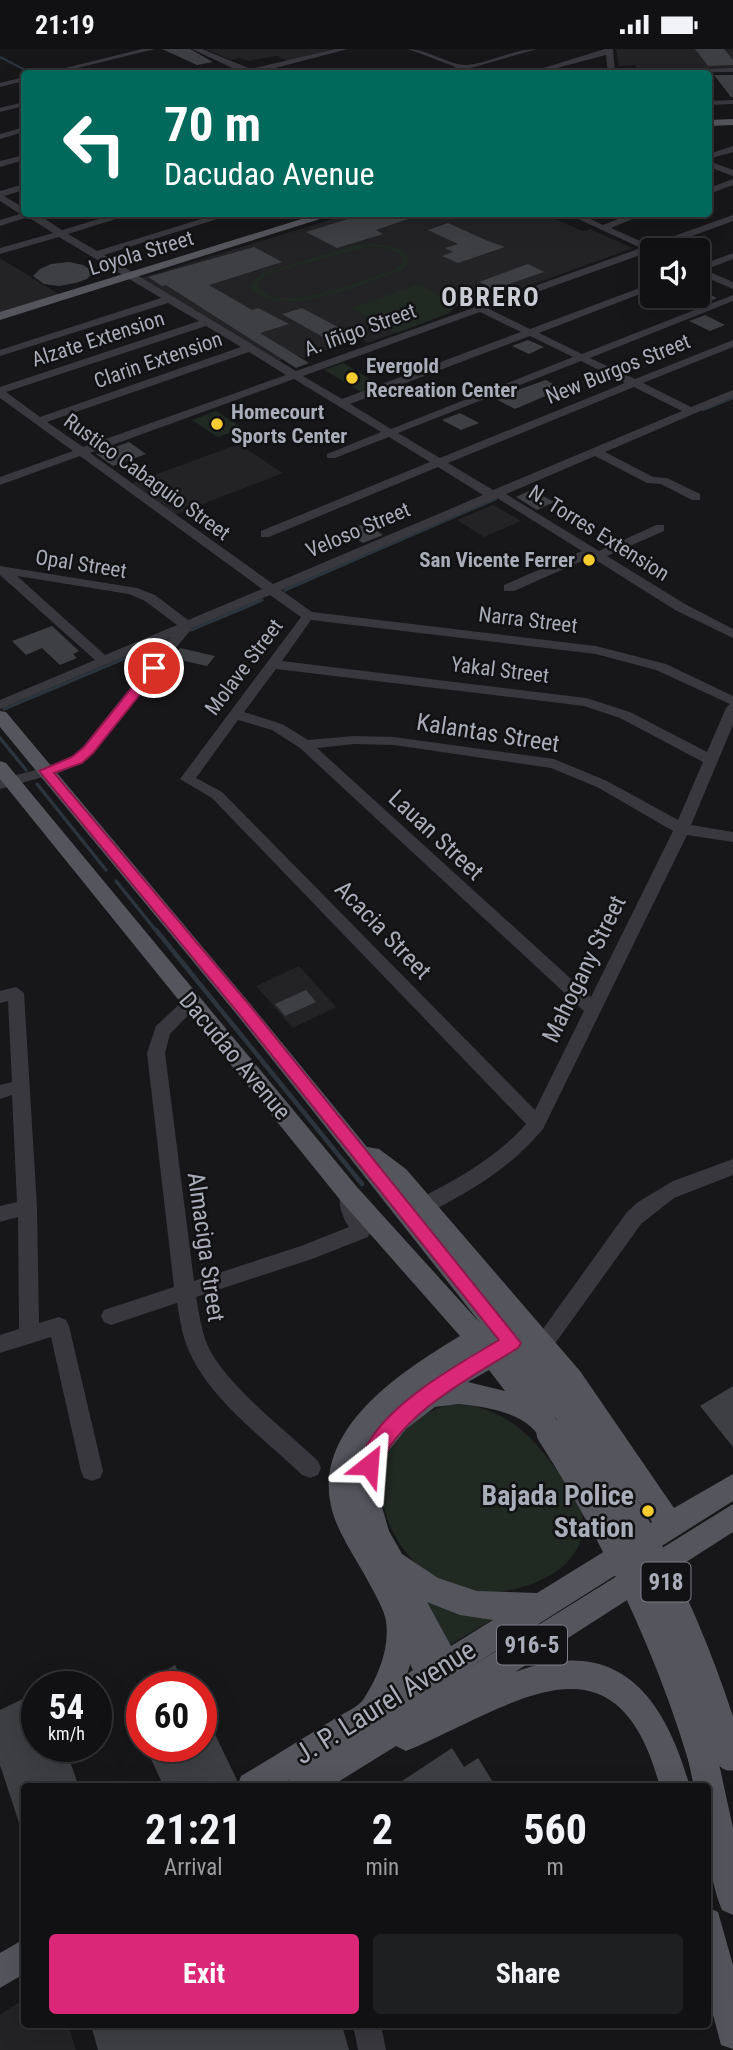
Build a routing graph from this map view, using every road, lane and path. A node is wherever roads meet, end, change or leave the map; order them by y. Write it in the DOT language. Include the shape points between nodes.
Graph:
graph roads {
  1 [pos="151,49"];
  2 [pos="196,49"];
  3 [pos="344,49"];
  4 [pos="412,49"];
  5 [pos="534,49"];
  6 [pos="609,51"];
  7 [pos="465,68"];
  8 [pos="62,70"];
  9 [pos="243,70"];
  10 [pos="262,70"];
  11 [pos="457,70"];
  12 [pos="471,70"];
  13 [pos="542,70"];
  14 [pos="612,70"];
  15 [pos="21,80"];
  16 [pos="0,85"];
  17 [pos="733,102"];
  18 [pos="712,103"];
  19 [pos="21,105"];
  20 [pos="0,110"];
  21 [pos="733,122"];
  22 [pos="712,123"];
  23 [pos="21,131"];
  24 [pos="0,137"];
  25 [pos="733,149"];
  26 [pos="712,156"];
  27 [pos="21,159"];
  28 [pos="0,164"];
  29 [pos="712,165"];
  30 [pos="733,173"];
  31 [pos="733,183"];
  32 [pos="21,188"];
  33 [pos="712,190"];
  34 [pos="0,195"];
  35 [pos="21,208"];
  36 [pos="21,216"];
  37 [pos="35,217"];
  38 [pos="117,217"];
  39 [pos="219,217"];
  40 [pos="321,217"];
  41 [pos="578,217"];
  42 [pos="632,217"];
  43 [pos="733,218"];
  44 [pos="0,223"];
  45 [pos="602,228"];
  46 [pos="61,233"];
  47 [pos="680,238"];
  48 [pos="640,244"];
  49 [pos="0,251"];
  50 [pos="640,253"];
  51 [pos="95,255"];
  52 [pos="733,256"];
  53 [pos="710,265"];
  54 [pos="710,275"];
  55 [pos="131,276"];
  56 [pos="733,286"];
  57 [pos="640,291"];
  58 [pos="733,298"];
  59 [pos="169,299"];
  60 [pos="480,308"];
  61 [pos="0,316"];
  62 [pos="208,322"];
  63 [pos="530,332"];
  64 [pos="733,343"];
  65 [pos="250,348"];
  66 [pos="0,353"];
  67 [pos="581,357"];
  68 [pos="294,374"];
  69 [pos="635,383"];
  70 [pos="0,392"];
  71 [pos="733,393"];
  72 [pos="343,403"];
  73 [pos="691,411"];
  74 [pos="39,421"];
  75 [pos="390,432"];
  76 [pos="595,451"];
  77 [pos="80,452"];
  78 [pos="331,456"];
  79 [pos="439,462"];
  80 [pos="0,481"];
  81 [pos="495,494"];
  82 [pos="696,497"];
  83 [pos="660,528"];
  84 [pos="265,534"];
  85 [pos="596,553"];
  86 [pos="1,570"];
  87 [pos="509,588"];
  88 [pos="272,590"];
  89 [pos="308,616"];
  90 [pos="187,626"];
  91 [pos="733,634"];
  92 [pos="105,662"];
  93 [pos="272,664"];
  94 [pos="733,701"];
  95 [pos="0,705"];
  96 [pos="733,708"];
  97 [pos="234,715"];
  98 [pos="0,716"];
  99 [pos="305,745"];
  100 [pos="711,760"];
  101 [pos="46,771"];
  102 [pos="4,777"];
  103 [pos="187,779"];
  104 [pos="682,829"];
  105 [pos="733,837"];
  106 [pos="130,873"];
  107 [pos="97,887"];
  108 [pos="8,995"];
  109 [pos="191,1003"];
  110 [pos="594,1010"];
  111 [pos="21,1086"];
  112 [pos="0,1092"];
  113 [pos="537,1124"];
  114 [pos="356,1148"];
  115 [pos="733,1167"];
  116 [pos="349,1194"];
  117 [pos="425,1205"];
  118 [pos="27,1207"];
  119 [pos="0,1214"];
  120 [pos="185,1292"];
  121 [pos="111,1316"];
  122 [pos="29,1335"];
  123 [pos="495,1340"];
  124 [pos="0,1344"];
  125 [pos="542,1346"];
  126 [pos="424,1398"];
  127 [pos="555,1424"];
  128 [pos="310,1468"];
  129 [pos="92,1471"];
  130 [pos="733,1486"];
  131 [pos="733,1517"];
  132 [pos="669,1525"];
  133 [pos="389,1559"];
  134 [pos="539,1605"];
  135 [pos="400,1619"];
  136 [pos="437,1668"];
  137 [pos="452,1695"];
  138 [pos="370,1711"];
  139 [pos="722,1762"];
  140 [pos="329,1770"];
  141 [pos="258,1783"];
  142 [pos="308,1783"];
  143 [pos="674,1783"];
  144 [pos="733,1899"];
  145 [pos="711,1940"];
  146 [pos="21,1957"];
  147 [pos="0,1972"];
  148 [pos="368,2028"];
  149 [pos="733,2033"];
  150 [pos="372,2050"];
  1 -- 8 [label="street"];
  2 -- 9 [label="street"];
  3 -- 10 [label="street"];
  4 -- 7 [label="street"];
  5 -- 7 [label="street"];
  6 -- 13 [label="street"];
  6 -- 14 [label="street"];
  7 -- 11 [label="street"];
  7 -- 12 [label="street"];
  15 -- 16 [label="street"];
  17 -- 18 [label="street"];
  19 -- 20 [label="street"];
  21 -- 22 [label="main road"];
  23 -- 24 [label="street"];
  25 -- 26 [label="street"];
  27 -- 28 [label="street"];
  29 -- 30 [label="street"];
  31 -- 33 [label="street"];
  32 -- 34 [label="street"];
  34 -- 35 [label="street, N. Torres Extension"];
  36 -- 44 [label="street"];
  37 -- 46 [label="street, N. Torres Extension"];
  38 -- 46 [label="street"];
  39 -- 51 [label="street"];
  40 -- 55 [label="main road, Loyola Street"];
  41 -- 45 [label="street"];
  42 -- 45 [label="street"];
  43 -- 47 [label="street, A. Iñigo Street"];
  45 -- 48 [label="street"];
  46 -- 49 [label="street"];
  46 -- 51 [label="street, N. Torres Extension"];
  50 -- 60 [label="street, A. Iñigo Street"];
  51 -- 55 [label="street, N. Torres Extension"];
  52 -- 53 [label="street"];
  54 -- 56 [label="street"];
  55 -- 59 [label="street, N. Torres Extension"];
  55 -- 61 [label="main road, Loyola Street"];
  57 -- 63 [label="street"];
  58 -- 67 [label="street"];
  59 -- 62 [label="street, N. Torres Extension"];
  59 -- 66 [label="street"];
  60 -- 63 [label="street"];
  60 -- 68 [label="street, A. Iñigo Street"];
  62 -- 65 [label="street, N. Torres Extension"];
  62 -- 70 [label="street, Alzate Extension"];
  63 -- 67 [label="street"];
  63 -- 72 [label="street"];
  64 -- 69 [label="street, New Burgos Street"];
  65 -- 68 [label="street, N. Torres Extension"];
  65 -- 74 [label="street, Clarin Extension"];
  67 -- 69 [label="street"];
  67 -- 75 [label="street"];
  68 -- 72 [label="street, N. Torres Extension"];
  68 -- 77 [label="street, A. Iñigo Street"];
  69 -- 73 [label="street"];
  69 -- 79 [label="street, New Burgos Street"];
  70 -- 74 [label="street, Rustico Cabaguio Street"];
  71 -- 73 [label="street, Veloso Street"];
  72 -- 75 [label="street, N. Torres Extension"];
  73 -- 76 [label="street, Veloso Street"];
  74 -- 77 [label="street, Rustico Cabaguio Street"];
  75 -- 78 [label="street"];
  75 -- 79 [label="street, N. Torres Extension"];
  76 -- 81 [label="street, Veloso Street"];
  76 -- 82 [label="street" via="650,481 663,480"];
  77 -- 80 [label="street, A. Iñigo Street"];
  77 -- 88 [label="street, Rustico Cabaguio Street"];
  79 -- 81 [label="street, N. Torres Extension"];
  79 -- 84 [label="street, New Burgos Street"];
  81 -- 85 [label="street, N. Torres Extension"];
  81 -- 88 [label="street, Veloso Street"];
  83 -- 85 [label="street"];
  85 -- 87 [label="street"];
  85 -- 91 [label="street, N. Torres Extension" via="680,607"];
  86 -- 90 [label="street, Opal Street" via="132,591 150,598"];
  86 -- 92 [label="street"];
  88 -- 89 [label="street, Molave Street"];
  88 -- 90 [label="street, Veloso Street"];
  89 -- 93 [label="street, Molave Street"];
  89 -- 94 [label="street, Narra Street" via="596,650 661,667"];
  90 -- 92 [label="street, Veloso Street"];
  90 -- 101 [label="street" via="89,750 77,760"];
  92 -- 95 [label="street, Veloso Street"];
  93 -- 97 [label="street, Molave Street"];
  93 -- 100 [label="street, Yakal Street" via="586,702 625,715"];
  96 -- 100 [label="street, Mahogany Street"];
  97 -- 99 [label="street, Lauan Street" via="277,727"];
  97 -- 103 [label="street, Molave Street"];
  98 -- 101 [label="main road, Dacudao Avenue / 918"];
  99 -- 104 [label="street, Kalantas Street" via="394,741 554,764"];
  99 -- 110 [label="street, Lauan Street"];
  100 -- 104 [label="street, Mahogany Street"];
  101 -- 102 [label="street"];
  101 -- 106 [label="main road, Dacudao Avenue / 918"];
  102 -- 107 [label="main road, Dacudao Avenue / 918"];
  103 -- 113 [label="street, Acacia Street" via="217,795"];
  104 -- 105 [label="street, Kalantas Street"];
  104 -- 110 [label="street, Mahogany Street"];
  106 -- 107 [label="main road"];
  106 -- 114 [label="main road, Dacudao Avenue / 918"];
  107 -- 109 [label="main road, Dacudao Avenue / 918"];
  108 -- 111 [label="street"];
  109 -- 116 [label="main road, Dacudao Avenue / 918"];
  109 -- 120 [label="street, Almaciga Street" via="162,1031 156,1053"];
  110 -- 113 [label="street, Mahogany Street"];
  111 -- 112 [label="street"];
  111 -- 118 [label="street"];
  113 -- 117 [label="street, Mahogany Street" via="499,1165"];
  114 -- 117 [label="main road, Dacudao Avenue / 918" via="387,1165"];
  114 -- 123 [label="main road, Dacudao Avenue / 918"];
  115 -- 125 [label="street" via="677,1185 645,1206"];
  116 -- 120 [label="street" via="352,1216 361,1231"];
  116 -- 123 [label="main road, Dacudao Avenue / 918"];
  117 -- 125 [label="main road, Dacudao Avenue / 918"];
  118 -- 119 [label="street"];
  118 -- 122 [label="street"];
  120 -- 121 [label="street"];
  120 -- 128 [label="street, Almaciga Street" via="193,1330 208,1365"];
  122 -- 124 [label="street"];
  122 -- 129 [label="street" via="59,1327"];
  123 -- 126 [label="main road"];
  123 -- 127 [label="main road, 918"];
  123 -- 135 [label="main road" via="422,1375 381,1407 356,1435 347,1457 343,1479 349,1523"];
  125 -- 132 [label="main road, Dacudao Avenue / 918" via="601,1420"];
  126 -- 127 [label="main road" via="477,1394"];
  126 -- 133 [label="main road" via="386,1433 369,1465 370,1516"];
  127 -- 139 [label="main road, 918, bridge" via="603,1513 679,1682"];
  130 -- 132 [label="main road, J. P. Laurel Avenue / 916-5"];
  131 -- 137 [label="main road, J. P. Laurel Avenue / 916-5"];
  132 -- 134 [label="main road, J. P. Laurel Avenue / 916-5"];
  133 -- 134 [label="main road" via="416,1581 454,1601 477,1607"];
  133 -- 136 [label="main road"];
  134 -- 136 [label="main road, J. P. Laurel Avenue / 916-5"];
  135 -- 136 [label="main road"];
  135 -- 138 [label="main road" via="398,1664"];
  136 -- 137 [label="main road"];
  136 -- 138 [label="main road, J. P. Laurel Avenue / 916-5"];
  137 -- 140 [label="main road, J. P. Laurel Avenue / 916-5"];
  138 -- 141 [label="main road, J. P. Laurel Avenue / 916-5"];
  139 -- 144 [label="main road, 918"];
  140 -- 142 [label="main road, J. P. Laurel Avenue / 916-5"];
  140 -- 143 [label="main road" via="510,1690 564,1674 603,1681 634,1701 659,1734"];
  145 -- 149 [label="main road"];
  146 -- 147 [label="main road"];
  148 -- 150 [label="street"];
}
